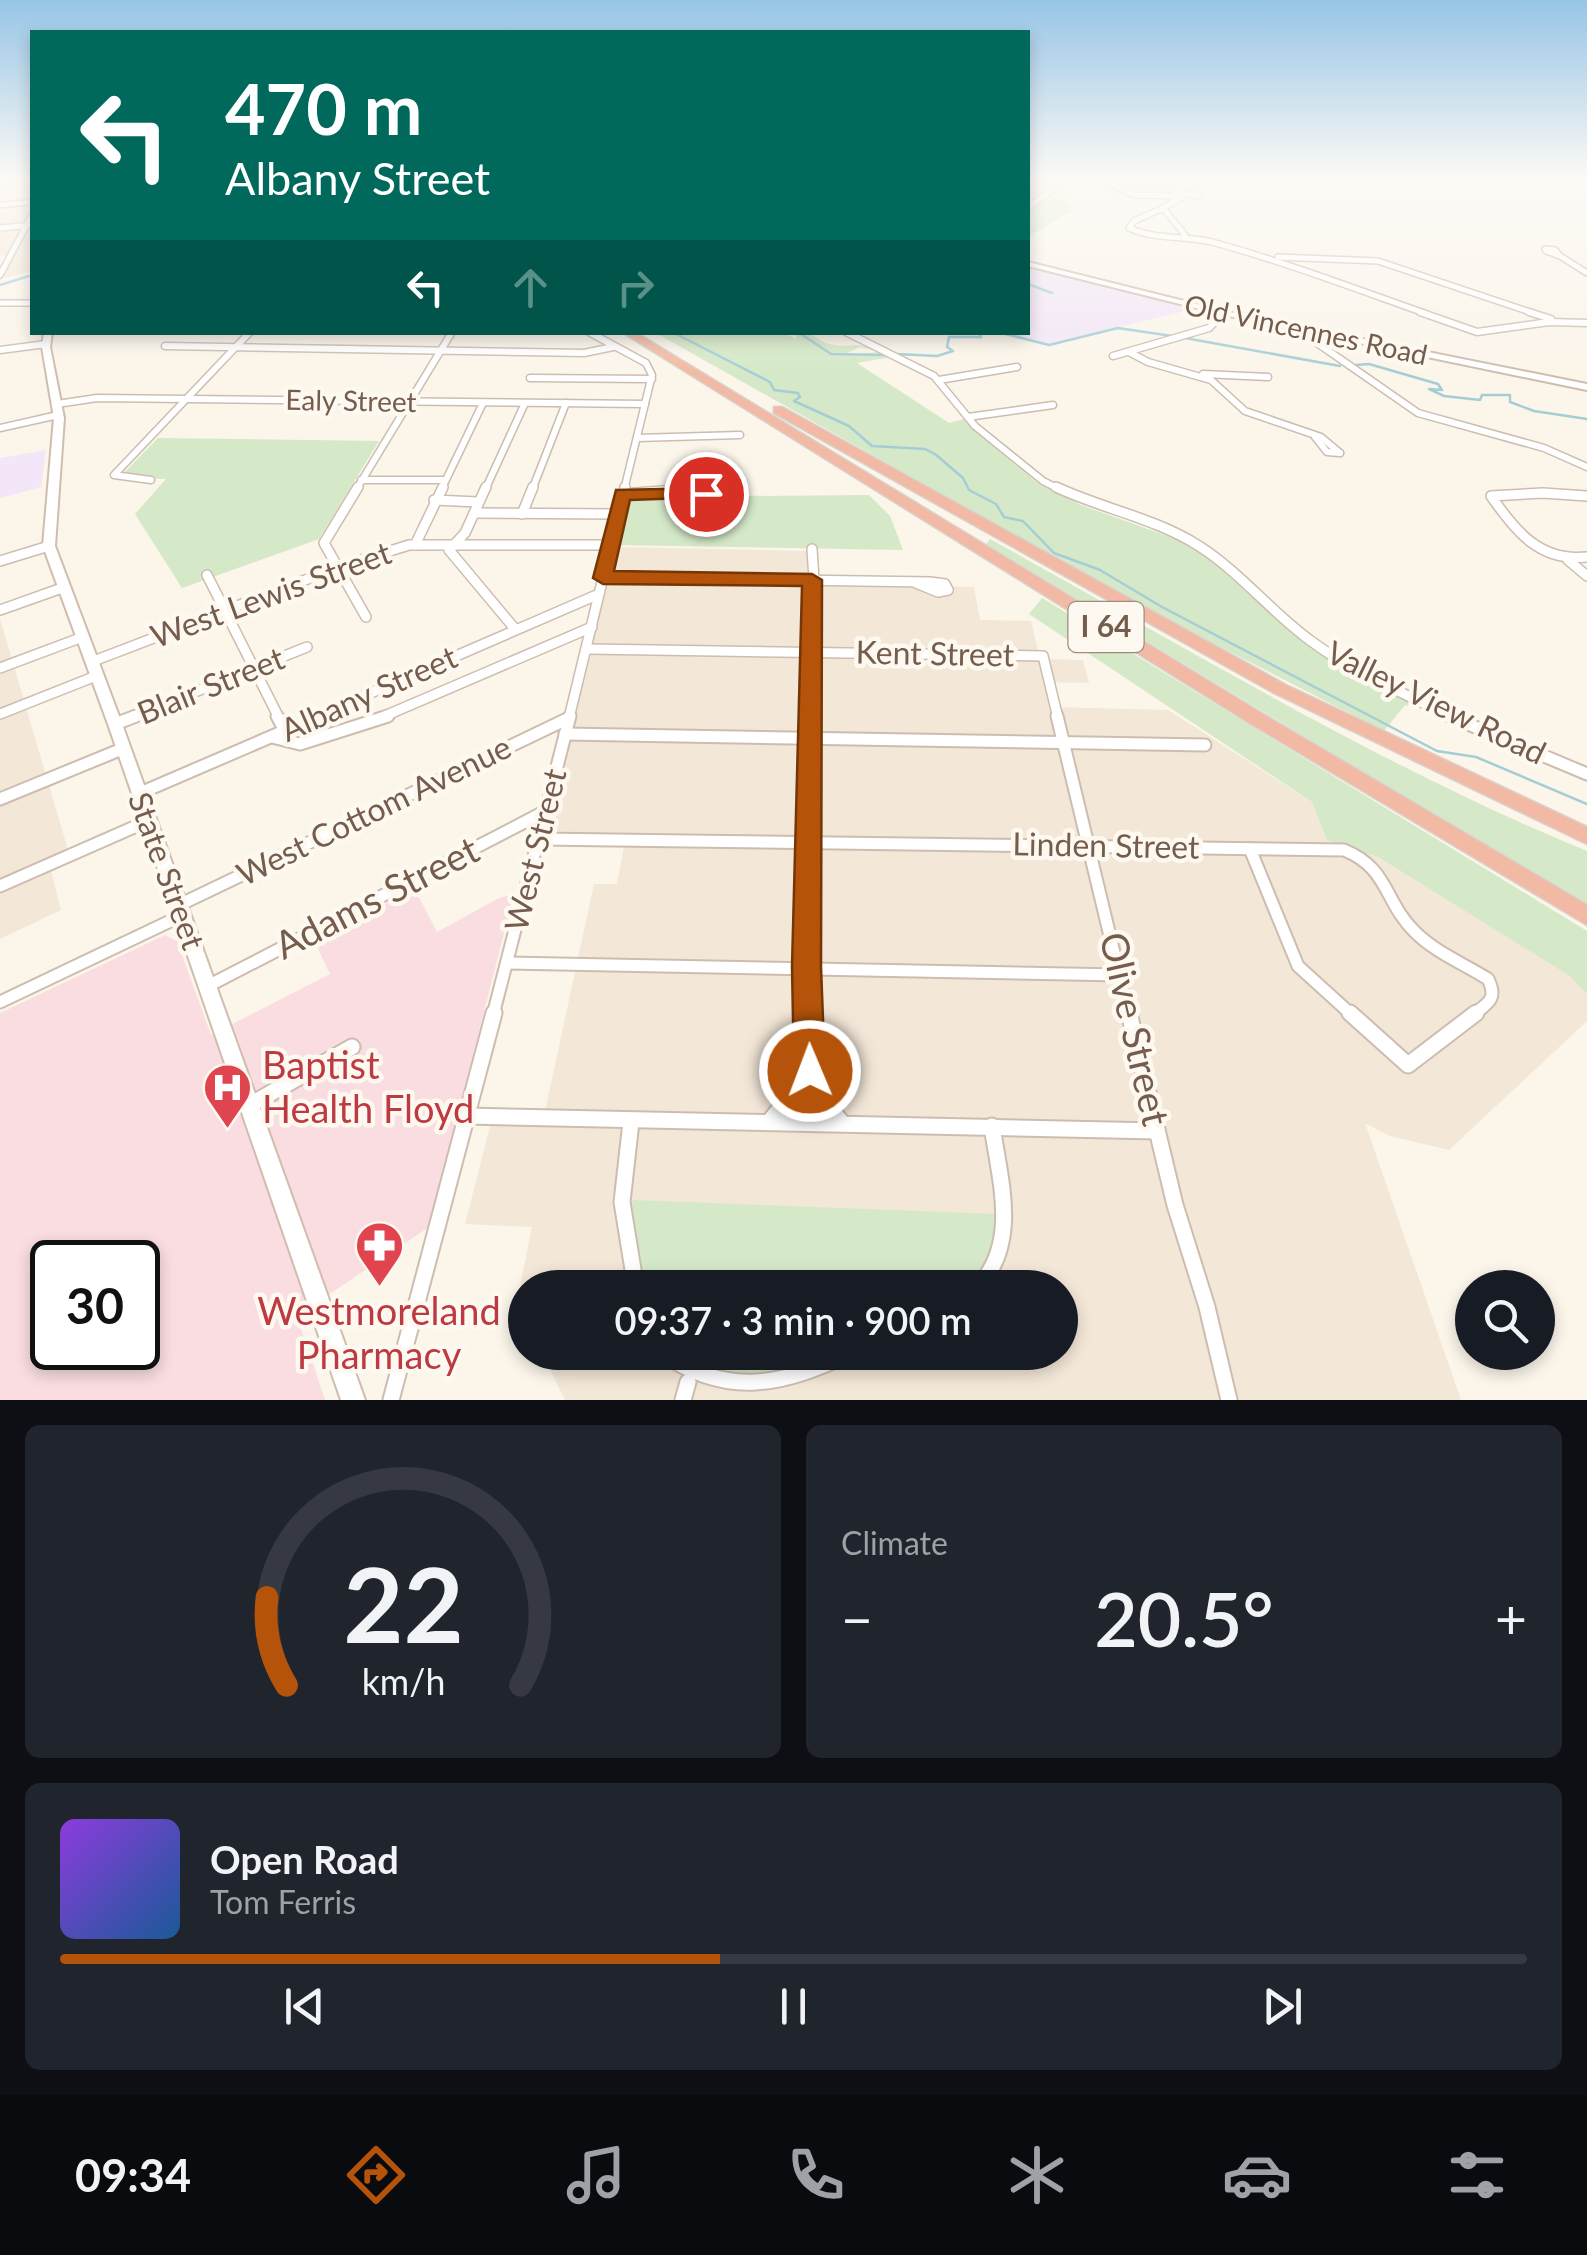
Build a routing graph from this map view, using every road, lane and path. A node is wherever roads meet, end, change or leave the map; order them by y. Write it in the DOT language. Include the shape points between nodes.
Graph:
graph roads {
  1 [pos="19,243"];
  2 [pos="1216,243"];
  3 [pos="12,254"];
  4 [pos="0,255"];
  5 [pos="1560,256"];
  6 [pos="1267,257"];
  7 [pos="1030,265"];
  8 [pos="1587,274"];
  9 [pos="0,275"];
  10 [pos="0,303"];
  11 [pos="30,303"];
  12 [pos="1224,314"];
  13 [pos="1558,322"];
  14 [pos="1587,323"];
  15 [pos="1298,329"];
  16 [pos="247,335"];
  17 [pos="450,335"];
  18 [pos="594,335"];
  19 [pos="632,335"];
  20 [pos="647,335"];
  21 [pos="852,335"];
  22 [pos="47,338"];
  23 [pos="165,346"];
  24 [pos="612,347"];
  25 [pos="235,348"];
  26 [pos="0,350"];
  27 [pos="441,350"];
  28 [pos="1129,352"];
  29 [pos="1113,356"];
  30 [pos="1016,367"];
  31 [pos="1197,375"];
  32 [pos="530,378"];
  33 [pos="1268,378"];
  34 [pos="652,379"];
  35 [pos="939,380"];
  36 [pos="1587,387"];
  37 [pos="185,399"];
  38 [pos="409,402"];
  39 [pos="483,403"];
  40 [pos="525,403"];
  41 [pos="566,404"];
  42 [pos="645,404"];
  43 [pos="1053,404"];
  44 [pos="58,410"];
  45 [pos="968,416"];
  46 [pos="0,428"];
  47 [pos="1310,433"];
  48 [pos="740,435"];
  49 [pos="636,438"];
  50 [pos="720,459"];
  51 [pos="1587,467"];
  52 [pos="151,480"];
  53 [pos="361,480"];
  54 [pos="444,480"];
  55 [pos="622,494"];
  56 [pos="1587,496"];
  57 [pos="434,500"];
  58 [pos="478,502"];
  59 [pos="474,513"];
  60 [pos="522,514"];
  61 [pos="617,514"];
  62 [pos="415,544"];
  63 [pos="454,544"];
  64 [pos="609,545"];
  65 [pos="48,546"];
  66 [pos="812,549"];
  67 [pos="1587,557"];
  68 [pos="1567,560"];
  69 [pos="0,561"];
  70 [pos="338,568"];
  71 [pos="207,575"];
  72 [pos="1587,576"];
  73 [pos="603,578"];
  74 [pos="812,580"];
  75 [pos="910,581"];
  76 [pos="62,588"];
  77 [pos="599,594"];
  78 [pos="0,610"];
  79 [pos="223,610"];
  80 [pos="366,617"];
  81 [pos="592,627"];
  82 [pos="515,629"];
  83 [pos="80,638"];
  84 [pos="307,648"];
  85 [pos="588,649"];
  86 [pos="810,652"];
  87 [pos="1043,656"];
  88 [pos="0,668"];
  89 [pos="254,668"];
  90 [pos="93,669"];
  91 [pos="0,714"];
  92 [pos="569,718"];
  93 [pos="115,724"];
  94 [pos="286,732"];
  95 [pos="565,734"];
  96 [pos="272,737"];
  97 [pos="811,738"];
  98 [pos="1064,743"];
  99 [pos="1205,744"];
  100 [pos="122,749"];
  101 [pos="1587,774"];
  102 [pos="138,794"];
  103 [pos="0,799"];
  104 [pos="546,811"];
  105 [pos="148,821"];
  106 [pos="1587,836"];
  107 [pos="540,839"];
  108 [pos="811,841"];
  109 [pos="1092,846"];
  110 [pos="1250,849"];
  111 [pos="0,886"];
  112 [pos="181,910"];
  113 [pos="1587,916"];
  114 [pos="507,963"];
  115 [pos="807,967"];
  116 [pos="1122,976"];
  117 [pos="208,986"];
  118 [pos="0,1002"];
  119 [pos="352,1047"];
  120 [pos="810,1071"];
  121 [pos="250,1105"];
  122 [pos="466,1116"];
  123 [pos="630,1122"];
  124 [pos="769,1122"];
  125 [pos="842,1123"];
  126 [pos="992,1126"];
  127 [pos="1157,1130"];
  128 [pos="633,1270"];
  129 [pos="994,1270"];
  130 [pos="819,1370"];
  131 [pos="686,1391"];
  132 [pos="744,1399"];
  133 [pos="353,1400"];
  134 [pos="391,1400"];
  135 [pos="1229,1400"];
  1 -- 3 [label="street"];
  2 -- 6 [label="street"];
  3 -- 4 [label="street"];
  3 -- 9 [label="street"];
  5 -- 8 [label="street"];
  6 -- 13 [label="street" via="1372,259"];
  6 -- 13 [label="street" via="1477,332"];
  7 -- 12 [label="street, Old Vincennes Road"];
  10 -- 11 [label="street"];
  12 -- 15 [label="street, Old Vincennes Road"];
  12 -- 28 [label="street" via="1214,326"];
  13 -- 14 [label="street"];
  15 -- 36 [label="street, Old Vincennes Road"];
  15 -- 51 [label="street" via="1418,414 1544,448"];
  16 -- 25 [label="street"];
  17 -- 27 [label="street"];
  18 -- 24 [label="street"];
  19 -- 113 [label="highway, I 64"];
  20 -- 106 [label="highway, I 64" via="1231,663"];
  21 -- 35 [label="street, Valley View Road"];
  22 -- 26 [label="street"];
  22 -- 44 [label="main road, State Street"];
  23 -- 25 [label="street"];
  24 -- 27 [label="street" via="589,353"];
  24 -- 34 [label="street" via="648,365"];
  25 -- 27 [label="street"];
  25 -- 37 [label="street"];
  27 -- 38 [label="street"];
  28 -- 29 [label="street"];
  28 -- 31 [label="street"];
  30 -- 35 [label="street"];
  31 -- 33 [label="street"];
  31 -- 47 [label="street" via="1218,384 1249,413"];
  32 -- 34 [label="street"];
  34 -- 42 [label="street, West Street"];
  35 -- 45 [label="street, Valley View Road"];
  37 -- 38 [label="street, Ealy Street"];
  37 -- 44 [label="street, Ealy Street" via="97,398"];
  37 -- 52 [label="street" via="114,475"];
  38 -- 39 [label="street, Ealy Street"];
  38 -- 53 [label="street"];
  39 -- 40 [label="street, Ealy Street"];
  39 -- 54 [label="street"];
  40 -- 41 [label="street, Ealy Street"];
  40 -- 58 [label="street"];
  41 -- 42 [label="street, Ealy Street"];
  41 -- 60 [label="street"];
  42 -- 49 [label="street, West Street"];
  43 -- 45 [label="street"];
  44 -- 46 [label="street, Ealy Street"];
  44 -- 65 [label="main road, State Street"];
  45 -- 101 [label="street, Valley View Road" via="1043,481 1202,548 1344,663"];
  48 -- 49 [label="street"];
  49 -- 55 [label="street, West Street"];
  50 -- 55 [label="street" via="716,490"];
  53 -- 54 [label="street"];
  53 -- 70 [label="street" via="324,547"];
  54 -- 57 [label="street"];
  55 -- 61 [label="street, West Street"];
  56 -- 68 [label="street" via="1491,496 1535,548"];
  57 -- 58 [label="street"];
  57 -- 62 [label="street"];
  58 -- 59 [label="street"];
  59 -- 60 [label="street"];
  59 -- 63 [label="street"];
  60 -- 61 [label="street"];
  61 -- 64 [label="street, West Street"];
  62 -- 63 [label="street, West Lewis Street"];
  62 -- 70 [label="street, West Lewis Street"];
  63 -- 64 [label="street, West Lewis Street"];
  63 -- 82 [label="street" via="452,556"];
  64 -- 73 [label="street, West Street"];
  65 -- 69 [label="street"];
  65 -- 76 [label="main road, State Street"];
  66 -- 74 [label="street"];
  67 -- 68 [label="street"];
  68 -- 72 [label="street"];
  70 -- 79 [label="street, West Lewis Street"];
  70 -- 80 [label="street"];
  71 -- 79 [label="street"];
  73 -- 74 [label="street"];
  73 -- 77 [label="street, West Street"];
  74 -- 75 [label="street"];
  74 -- 86 [label="street"];
  76 -- 78 [label="street"];
  76 -- 83 [label="main road, State Street"];
  77 -- 81 [label="street, West Street"];
  77 -- 82 [label="street, Albany Street"];
  79 -- 89 [label="street"];
  79 -- 90 [label="street, West Lewis Street"];
  81 -- 85 [label="street, West Street"];
  81 -- 96 [label="street" via="391,715 300,744"];
  82 -- 94 [label="street, Albany Street"];
  83 -- 88 [label="street"];
  83 -- 90 [label="main road, State Street"];
  84 -- 89 [label="street, Blair Street"];
  85 -- 86 [label="street, Kent Street"];
  85 -- 92 [label="street, West Street"];
  86 -- 87 [label="street, Kent Street"];
  86 -- 97 [label="street"];
  87 -- 98 [label="street, Olive Street"];
  89 -- 93 [label="street, Blair Street"];
  89 -- 94 [label="street"];
  90 -- 91 [label="street, West Lewis Street"];
  90 -- 93 [label="main road, State Street"];
  92 -- 95 [label="street, West Street"];
  92 -- 112 [label="street, West Cottom Avenue"];
  93 -- 100 [label="main road, State Street"];
  94 -- 96 [label="street, Albany Street"];
  95 -- 97 [label="street"];
  95 -- 104 [label="street, West Street"];
  96 -- 102 [label="street, Albany Street"];
  97 -- 98 [label="street"];
  97 -- 108 [label="street"];
  98 -- 99 [label="street"];
  98 -- 109 [label="street, Olive Street"];
  100 -- 102 [label="main road, State Street"];
  100 -- 103 [label="street"];
  102 -- 105 [label="main road, State Street"];
  104 -- 107 [label="street, West Street"];
  104 -- 117 [label="street, Adams Street"];
  105 -- 111 [label="street"];
  105 -- 112 [label="main road, State Street"];
  107 -- 108 [label="street, Linden Street"];
  107 -- 114 [label="street, West Street"];
  108 -- 109 [label="street, Linden Street"];
  108 -- 115 [label="street"];
  109 -- 110 [label="street, Linden Street"];
  109 -- 116 [label="street, Olive Street"];
  110 -- 110 [label="street, Linden Street" via="1298,966 1408,1065 1492,1000 1488,980 1418,934 1377,866 1363,856"];
  112 -- 117 [label="main road, State Street"];
  112 -- 118 [label="street, West Cottom Avenue"];
  114 -- 115 [label="street"];
  114 -- 122 [label="street, West Street"];
  115 -- 116 [label="street"];
  115 -- 120 [label="street"];
  116 -- 127 [label="street, Olive Street"];
  117 -- 121 [label="main road, State Street"];
  119 -- 121 [label="street"];
  120 -- 124 [label="street"];
  120 -- 125 [label="street"];
  121 -- 133 [label="main road, State Street"];
  122 -- 123 [label="street"];
  122 -- 134 [label="street, West Street"];
  123 -- 124 [label="street"];
  123 -- 128 [label="street" via="622,1202"];
  124 -- 125 [label="street"];
  125 -- 126 [label="street"];
  126 -- 127 [label="street"];
  126 -- 129 [label="street" via="1004,1234"];
  127 -- 135 [label="street, Olive Street"];
  130 -- 132 [label="street"];
  131 -- 132 [label="street"];
}
